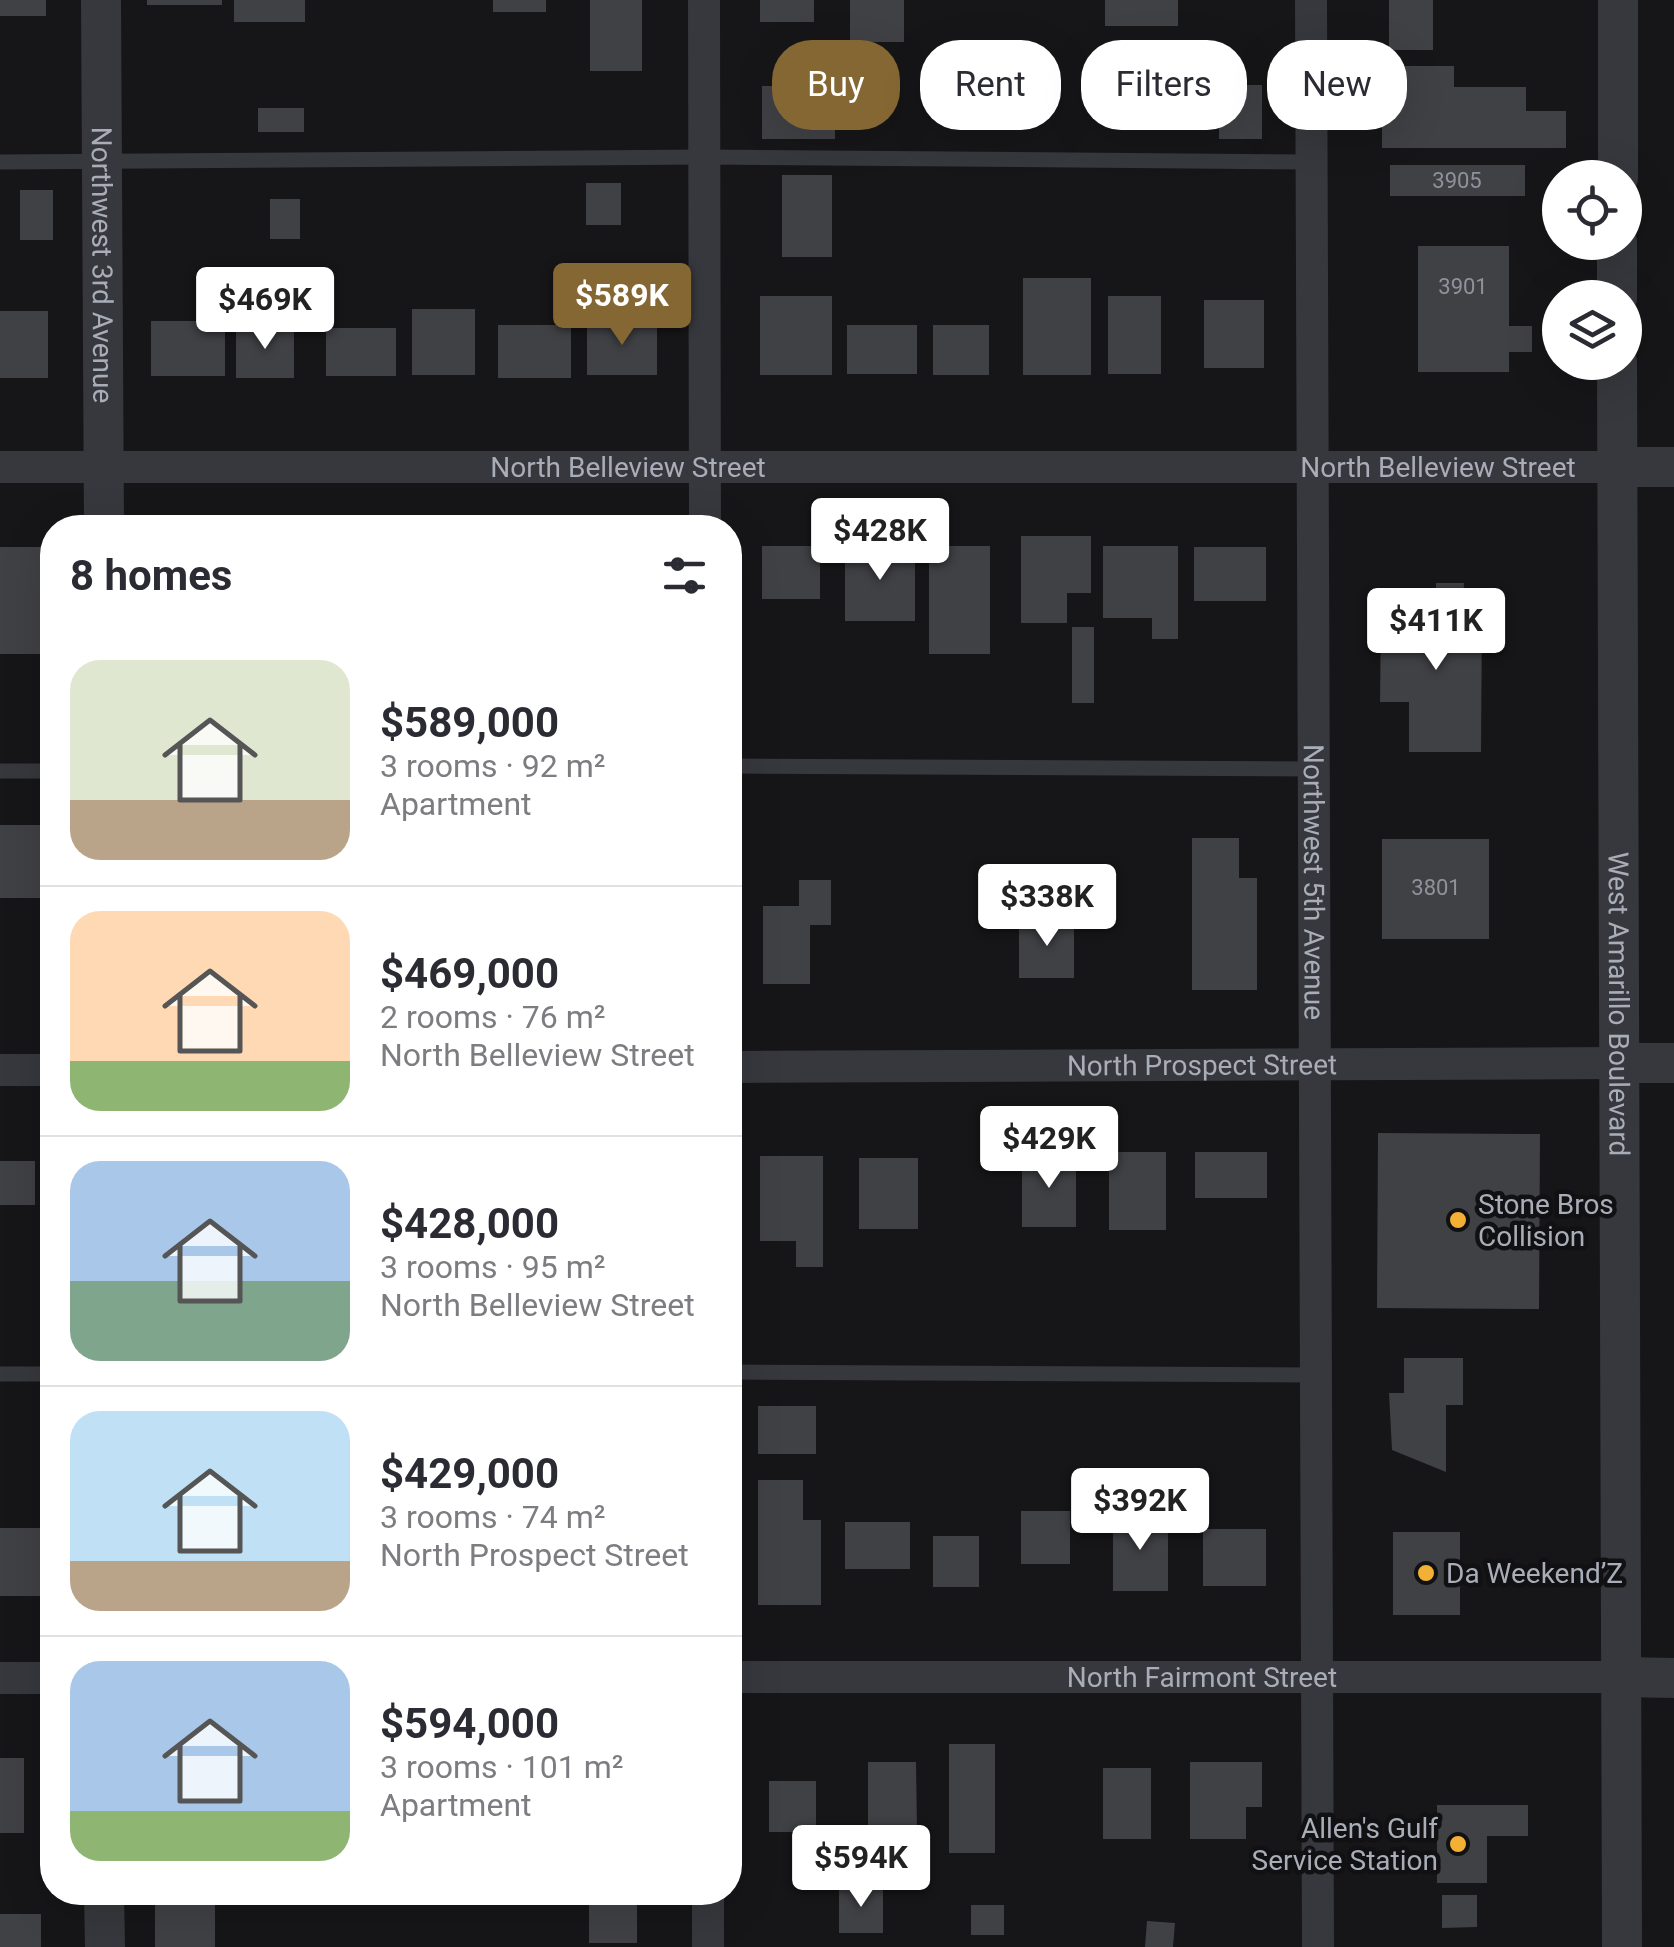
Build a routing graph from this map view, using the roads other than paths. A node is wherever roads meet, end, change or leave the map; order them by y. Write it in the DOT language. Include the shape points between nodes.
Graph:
graph roads {
  1 [pos="101,0"];
  2 [pos="704,0"];
  3 [pos="1311,0"];
  4 [pos="1618,0"];
  5 [pos="704,157"];
  6 [pos="1618,160"];
  7 [pos="0,162"];
  8 [pos="102,162"];
  9 [pos="1312,162"];
  10 [pos="1618,380"];
  11 [pos="1314,466"];
  12 [pos="1618,466"];
  13 [pos="1674,466"];
  14 [pos="0,467"];
  15 [pos="104,467"];
  16 [pos="705,467"];
  17 [pos="104,515"];
  18 [pos="705,515"];
  19 [pos="742,766"];
  20 [pos="1316,769"];
  21 [pos="0,771"];
  22 [pos="40,771"];
  23 [pos="1618,1063"];
  24 [pos="1674,1063"];
  25 [pos="1317,1064"];
  26 [pos="742,1067"];
  27 [pos="0,1070"];
  28 [pos="40,1070"];
  29 [pos="742,1372"];
  30 [pos="0,1374"];
  31 [pos="40,1374"];
  32 [pos="1317,1375"];
  33 [pos="0,1678"];
  34 [pos="40,1678"];
  35 [pos="742,1678"];
  36 [pos="1620,1678"];
  37 [pos="1674,1678"];
  38 [pos="1316,1679"];
  39 [pos="104,1905"];
  40 [pos="708,1905"];
  41 [pos="104,1947"];
  42 [pos="708,1947"];
  43 [pos="1318,1947"];
  44 [pos="1622,1947"];
  1 -- 8 [label="street, Northwest 3rd Avenue"];
  2 -- 5 [label="street"];
  3 -- 9 [label="street, Northwest 5th Avenue"];
  4 -- 6 [label="street"];
  5 -- 8 [label="lane"];
  5 -- 9 [label="lane"];
  5 -- 16 [label="street"];
  7 -- 8 [label="lane"];
  8 -- 15 [label="street, Northwest 3rd Avenue"];
  9 -- 11 [label="street, Northwest 5th Avenue"];
  10 -- 12 [label="street, West Amarillo Boulevard"];
  11 -- 12 [label="street, North Belleview Street"];
  11 -- 16 [label="street, North Belleview Street"];
  11 -- 20 [label="street, Northwest 5th Avenue"];
  12 -- 13 [label="street, North Belleview Street"];
  12 -- 23 [label="street, West Amarillo Boulevard"];
  14 -- 15 [label="street, North Belleview Street"];
  15 -- 16 [label="street, North Belleview Street"];
  15 -- 17 [label="street, Northwest 3rd Avenue"];
  16 -- 18 [label="street"];
  19 -- 20 [label="lane"];
  20 -- 25 [label="street, Northwest 5th Avenue"];
  21 -- 22 [label="lane"];
  23 -- 24 [label="street, North Prospect Street"];
  23 -- 25 [label="street, North Prospect Street"];
  23 -- 36 [label="street, West Amarillo Boulevard"];
  25 -- 26 [label="street, North Prospect Street"];
  25 -- 32 [label="street, Northwest 5th Avenue"];
  27 -- 28 [label="street"];
  29 -- 32 [label="lane"];
  30 -- 31 [label="lane"];
  32 -- 38 [label="street, Northwest 5th Avenue"];
  33 -- 34 [label="street"];
  35 -- 38 [label="street, North Fairmont Street"];
  36 -- 37 [label="street, North Fairmont Street"];
  36 -- 38 [label="street, North Fairmont Street"];
  36 -- 44 [label="street, West Amarillo Boulevard"];
  38 -- 43 [label="street, Northwest 5th Avenue"];
  39 -- 41 [label="street"];
  40 -- 42 [label="street"];
}
